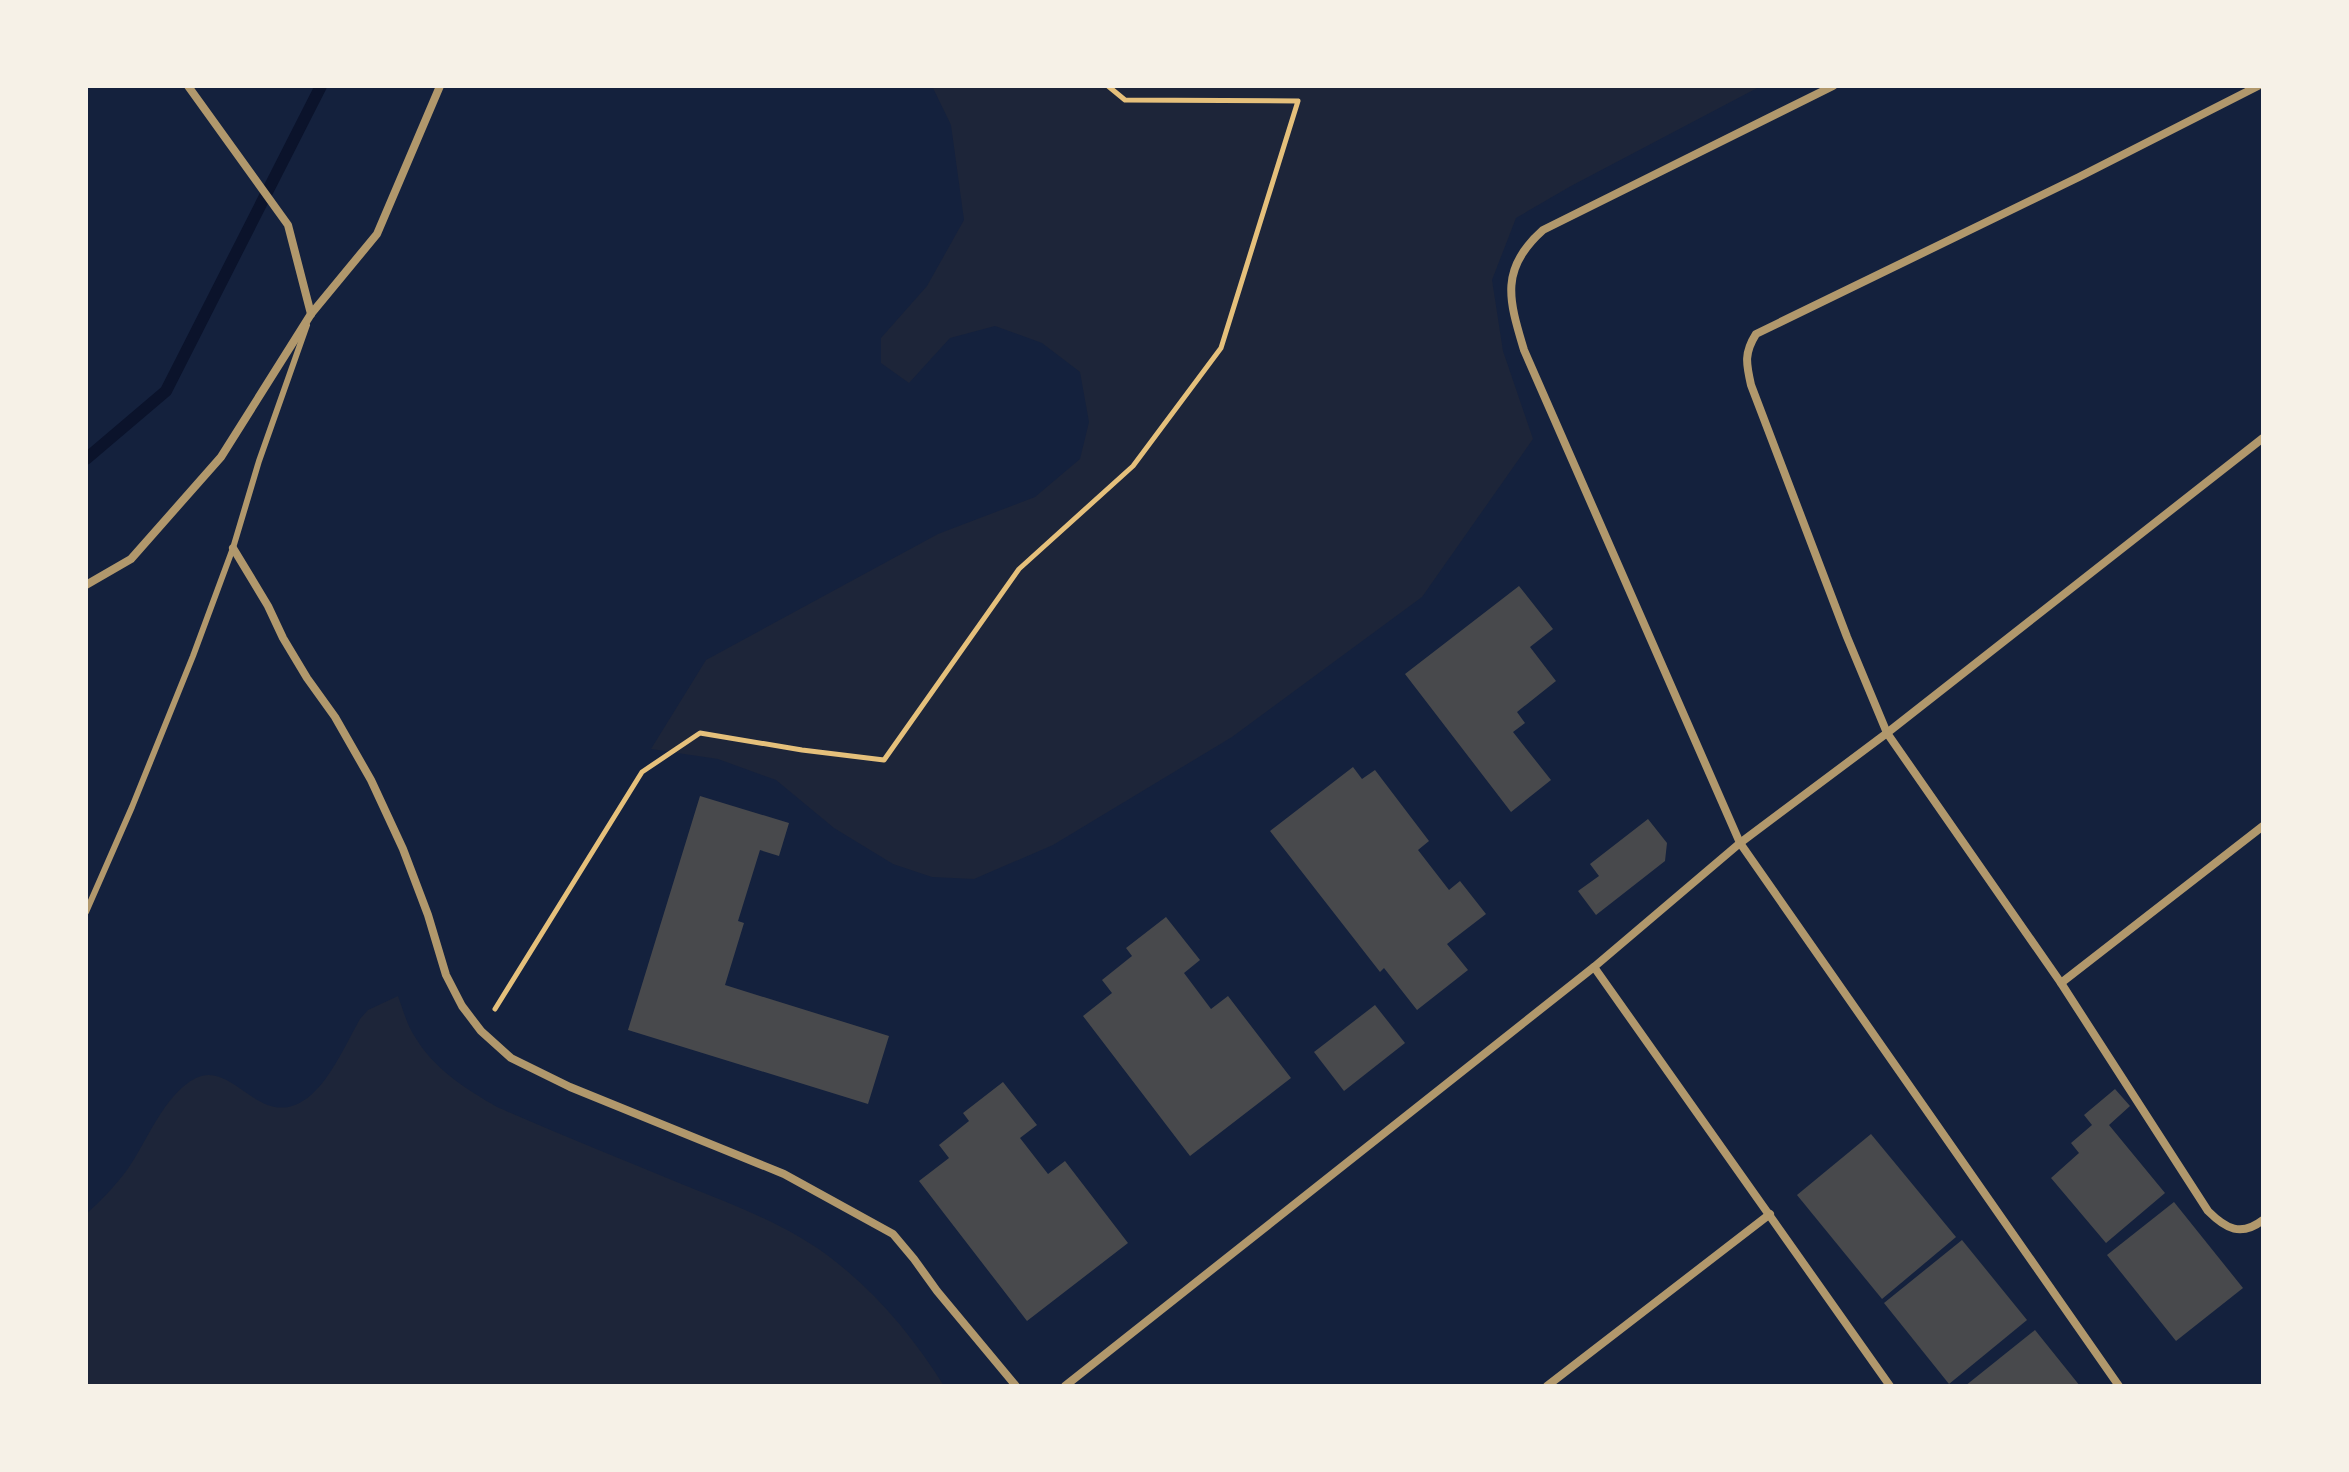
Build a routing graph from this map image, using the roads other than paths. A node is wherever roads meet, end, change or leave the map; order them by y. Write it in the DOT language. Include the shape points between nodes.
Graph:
graph roads {
  1 [pos="188,86"];
  2 [pos="440,86"];
  3 [pos="1833,86"];
  4 [pos="2258,86"];
  5 [pos="311,314"];
  6 [pos="2263,438"];
  7 [pos="233,548"];
  8 [pos="86,585"];
  9 [pos="1887,733"];
  10 [pos="2263,826"];
  11 [pos="1740,843"];
  12 [pos="86,912"];
  13 [pos="1594,967"];
  14 [pos="2061,983"];
  15 [pos="1770,1214"];
  16 [pos="2259,1223"];
  17 [pos="1016,1386"];
  18 [pos="1065,1386"];
  19 [pos="1547,1386"];
  20 [pos="1890,1386"];
  21 [pos="2119,1386"];
  1 -- 5 [label="street" via="288,225"];
  2 -- 5 [label="street" via="377,234"];
  3 -- 11 [label="street" via="1543,230 1515,263 1511,285 1524,350"];
  4 -- 9 [label="street" via="1756,334 1747,348 1751,385"];
  5 -- 7 [label="lane"];
  5 -- 8 [label="street" via="221,457 131,559"];
  6 -- 9 [label="street"];
  7 -- 12 [label="lane"];
  7 -- 17 [label="street" via="371,780 408,862 446,975 481,1031 511,1058 784,1174 893,1234"];
  9 -- 11 [label="street"];
  9 -- 14 [label="street"];
  10 -- 14 [label="street"];
  11 -- 13 [label="street"];
  11 -- 21 [label="street"];
  13 -- 15 [label="street"];
  13 -- 18 [label="street"];
  14 -- 16 [label="street" via="2208,1211 2222,1225 2237,1230"];
  15 -- 19 [label="street"];
  15 -- 20 [label="street"];
}
